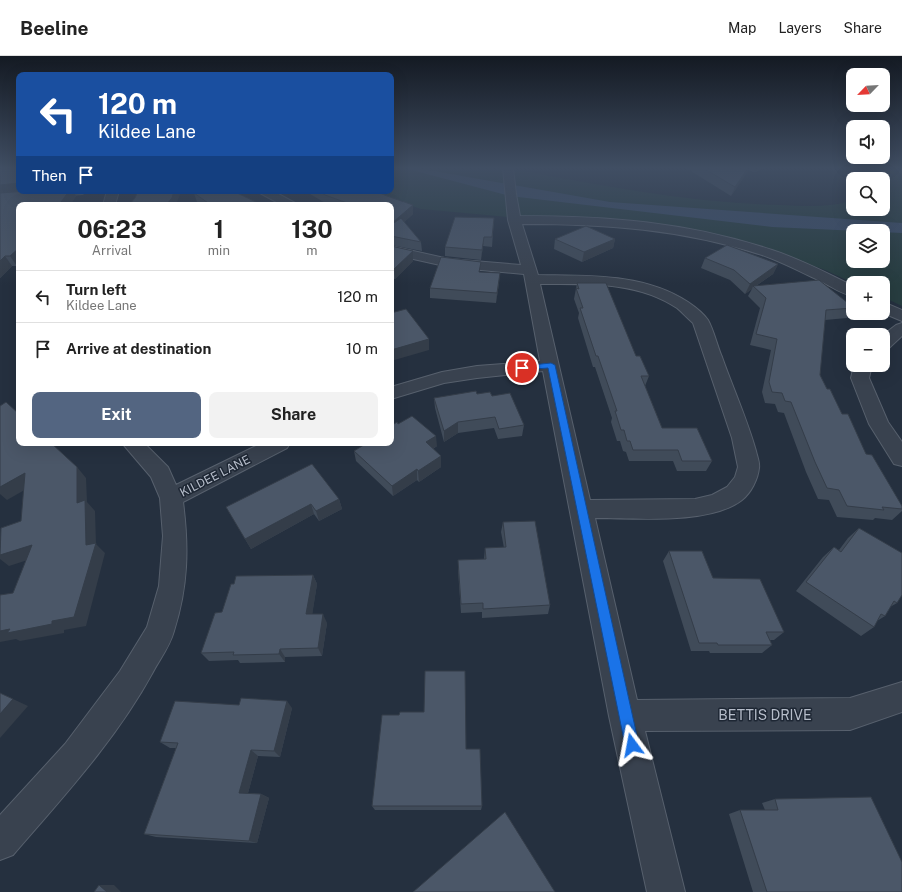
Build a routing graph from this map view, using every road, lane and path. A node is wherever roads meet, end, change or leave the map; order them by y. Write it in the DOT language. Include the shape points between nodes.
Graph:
graph roads {
  1 [pos="512,207"];
  2 [pos="514,220"];
  3 [pos="394,251"];
  4 [pos="531,275"];
  5 [pos="846,288"];
  6 [pos="890,310"];
  7 [pos="902,316"];
  8 [pos="902,328"];
  9 [pos="890,338"];
  10 [pos="551,365"];
  11 [pos="861,372"];
  12 [pos="394,391"];
  13 [pos="135,446"];
  14 [pos="274,446"];
  15 [pos="902,458"];
  16 [pos="171,498"];
  17 [pos="581,509"];
  18 [pos="902,697"];
  19 [pos="625,716"];
  20 [pos="0,842"];
  21 [pos="666,892"];
  1 -- 2 [label="street"];
  2 -- 4 [label="street"];
  2 -- 5 [label="street" via="593,220 695,233 801,266"];
  3 -- 4 [label="street" via="449,263"];
  4 -- 10 [label="street"];
  4 -- 17 [label="street" via="628,283 666,295 693,312 703,328 742,438 749,467 746,480 735,493 717,503 695,508"];
  6 -- 7 [label="street"];
  8 -- 9 [label="street"];
  10 -- 12 [label="street" via="477,372 442,378"];
  10 -- 17 [label="street"];
  11 -- 15 [label="street" via="860,378 879,424"];
  13 -- 16 [label="street" via="160,473"];
  14 -- 16 [label="street, KILDEE LANE"];
  16 -- 20 [label="street" via="175,536 172,586 160,632 131,682 77,756"];
  17 -- 19 [label="street"];
  18 -- 19 [label="street, BETTIS DRIVE" via="850,714"];
  19 -- 21 [label="street"];
}
